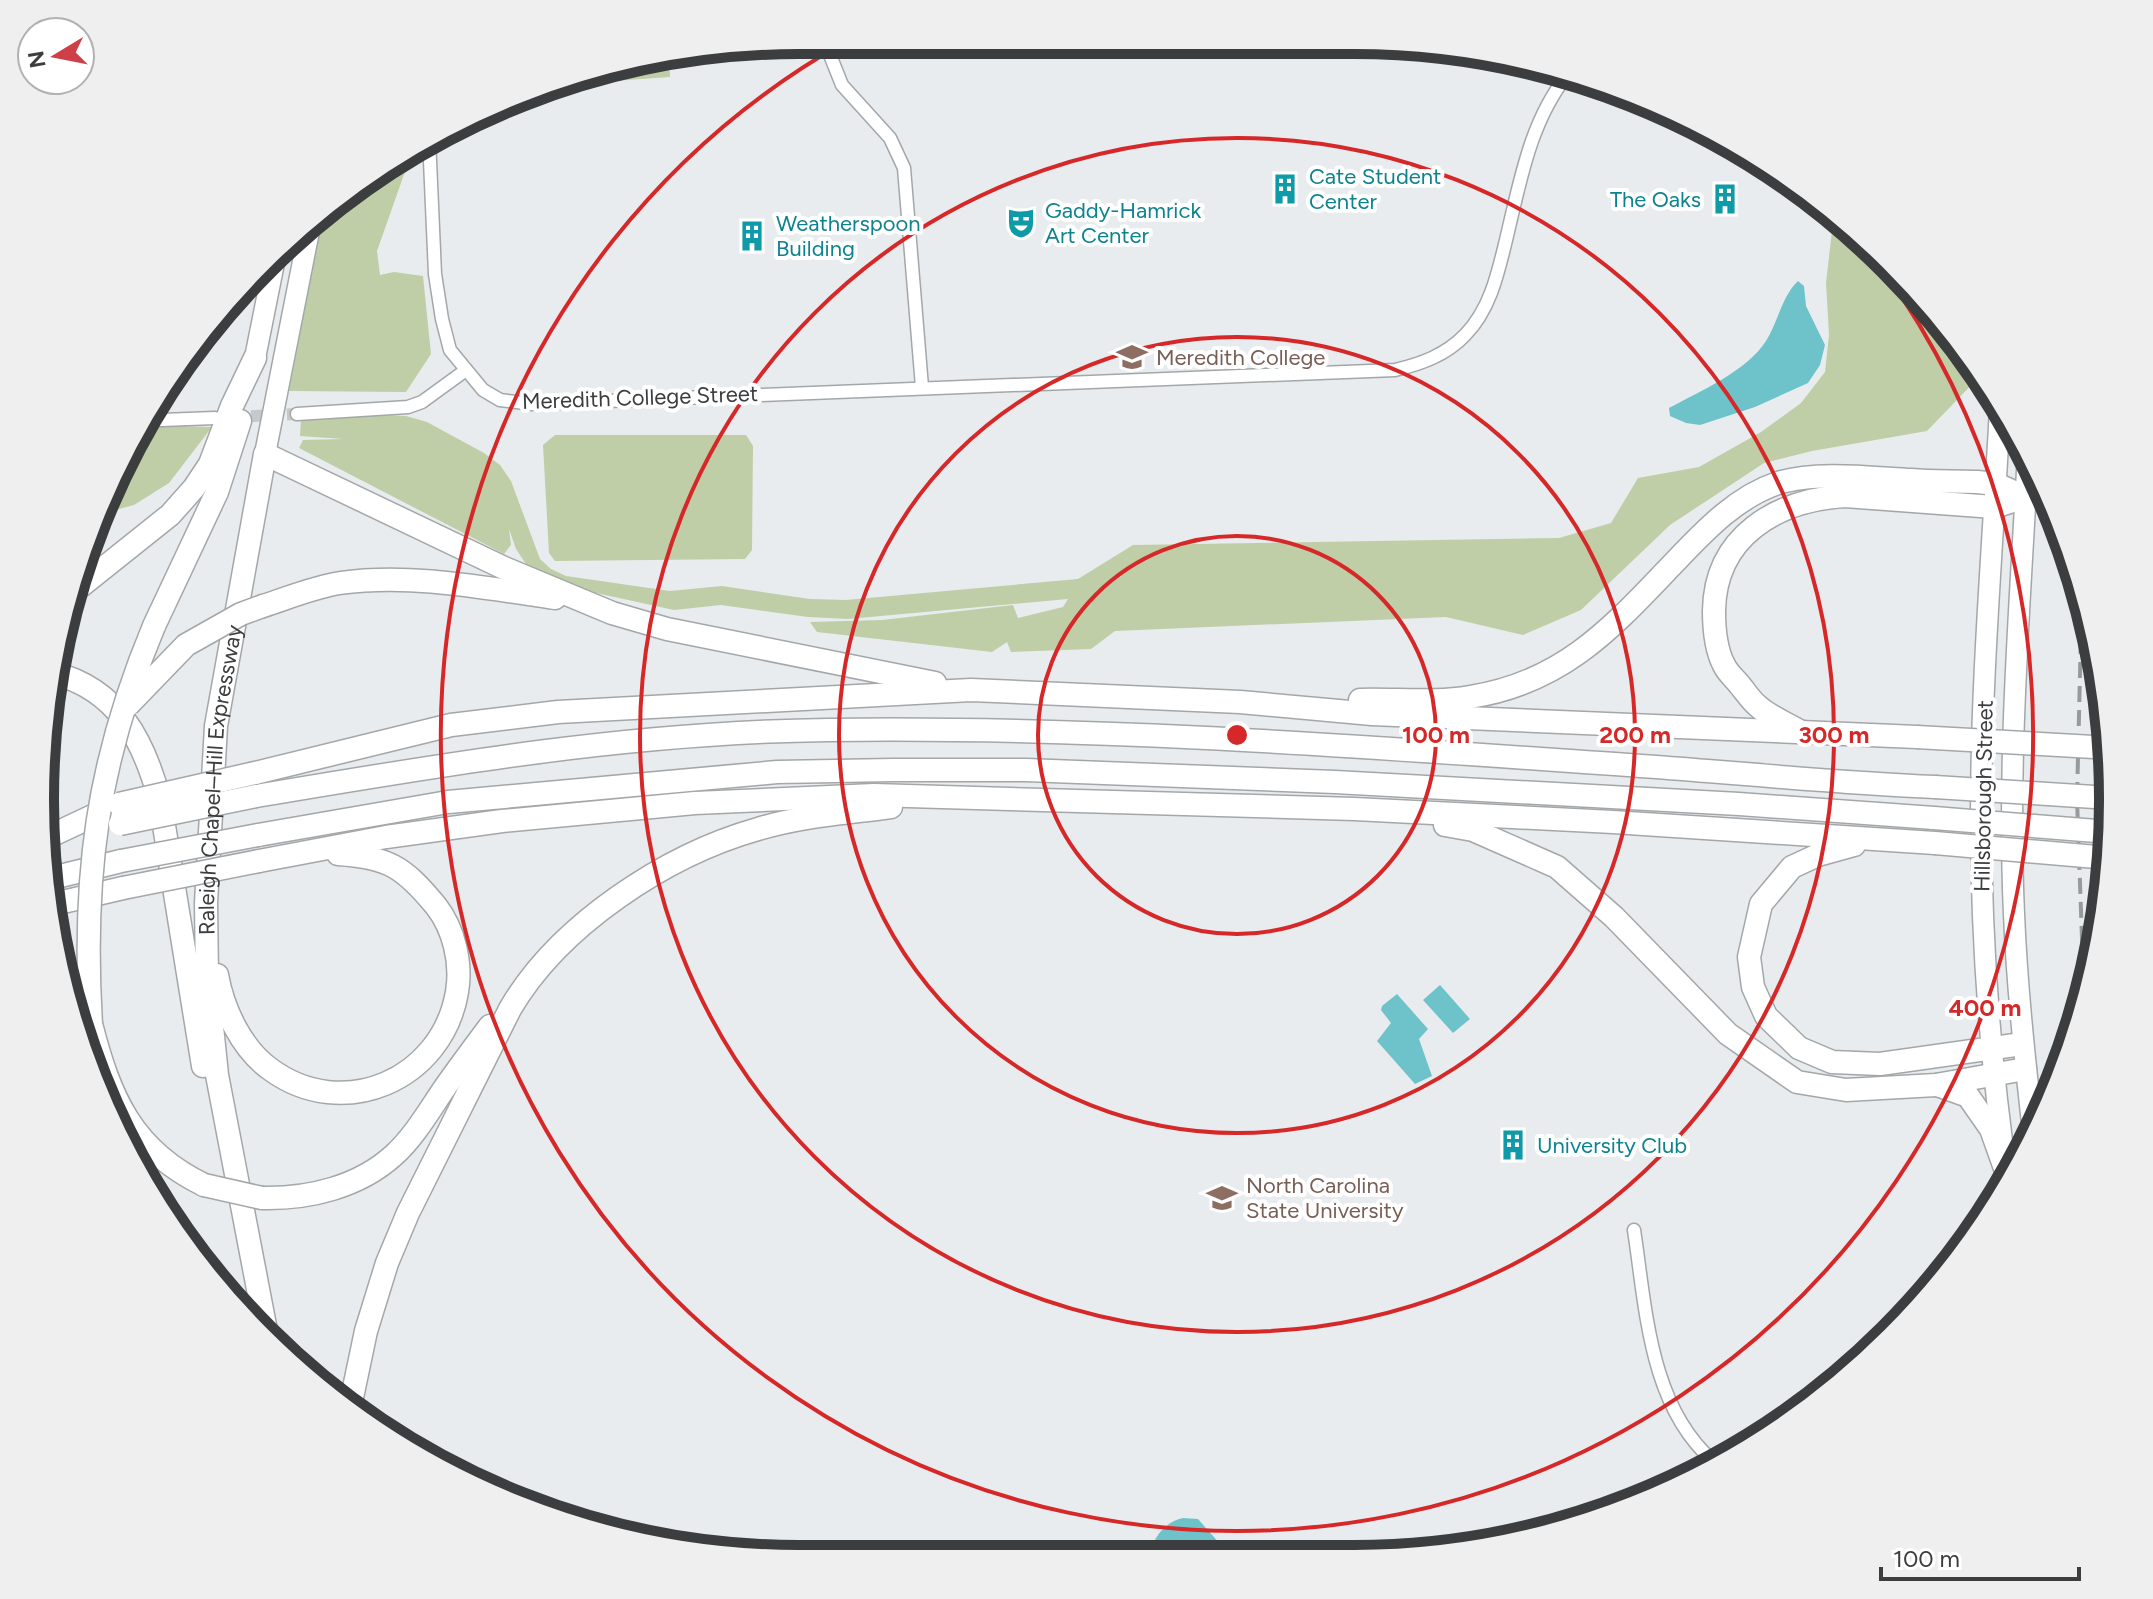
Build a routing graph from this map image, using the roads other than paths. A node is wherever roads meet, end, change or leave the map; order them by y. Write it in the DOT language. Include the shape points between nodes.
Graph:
graph roads {
  1 [pos="830,54"];
  2 [pos="1561,84"];
  3 [pos="430,153"];
  4 [pos="307,240"];
  5 [pos="272,272"];
  6 [pos="255,358"];
  7 [pos="466,370"];
  8 [pos="922,387"];
  9 [pos="297,414"];
  10 [pos="215,418"];
  11 [pos="159,419"];
  12 [pos="1999,427"];
  13 [pos="265,454"];
  14 [pos="2026,479"];
  15 [pos="1996,484"];
  16 [pos="2025,497"];
  17 [pos="1994,507"];
  18 [pos="87,581"];
  19 [pos="580,601"];
  20 [pos="64,676"];
  21 [pos="971,690"];
  22 [pos="1240,702"];
  23 [pos="122,710"];
  24 [pos="1806,734"];
  25 [pos="2097,747"];
  26 [pos="2099,797"];
  27 [pos="961,799"];
  28 [pos="1354,809"];
  29 [pos="119,814"];
  30 [pos="2098,831"];
  31 [pos="55,834"];
  32 [pos="1875,839"];
  33 [pos="283,857"];
  34 [pos="2096,857"];
  35 [pos="58,876"];
  36 [pos="61,902"];
  37 [pos="206,903"];
  38 [pos="520,991"];
  39 [pos="95,1041"];
  40 [pos="2022,1044"];
  41 [pos="1991,1047"];
  42 [pos="2025,1069"];
  43 [pos="1995,1073"];
  44 [pos="1936,1085"];
  45 [pos="2030,1111"];
  46 [pos="127,1121"];
  47 [pos="2005,1161"];
  48 [pos="2003,1165"];
  49 [pos="1634,1230"];
  50 [pos="260,1314"];
  51 [pos="261,1315"];
  52 [pos="352,1396"];
  53 [pos="1708,1455"];
  1 -- 8 [label="street" via="842,85 890,138 904,168"];
  2 -- 8 [label="street, Meredith College Street" via="1531,141 1491,294 1467,333 1427,360 1395,370"];
  3 -- 7 [label="street, Meredith College Street" via="442,319 450,350"];
  4 -- 13 [label="main road, Raleigh Chapel–Hill Expressway"];
  5 -- 6 [label="main road"];
  6 -- 18 [label="highway" via="210,464 194,488 170,515"];
  6 -- 23 [label="highway, bridge" via="231,456"];
  7 -- 8 [label="street, Meredith College Street" via="500,400 532,404"];
  7 -- 9 [label="street" via="408,407"];
  10 -- 11 [label="street"];
  12 -- 15 [label="main road, Hillsborough Street"];
  13 -- 19 [label="highway"];
  13 -- 37 [label="highway, Raleigh Chapel–Hill Expressway" via="216,726"];
  14 -- 16 [label="main road, Hillsborough Street"];
  15 -- 16 [label="highway"];
  15 -- 17 [label="main road, Hillsborough Street"];
  15 -- 22 [label="highway" via="1818,478 1779,483 1741,501 1588,648 1546,672 1469,698"];
  16 -- 17 [label="highway"];
  16 -- 40 [label="main road, Hillsborough Street" via="2013,764"];
  17 -- 24 [label="highway" via="1821,497 1783,509 1743,535 1719,575 1714,601 1721,656 1760,708"];
  17 -- 41 [label="main road, Hillsborough Street" via="1981,812"];
  19 -- 21 [label="highway" via="667,629"];
  19 -- 23 [label="highway, bridge" via="450,584 338,583 263,606 186,645"];
  20 -- 50 [label="highway" via="114,705 151,769 216,1138"];
  21 -- 22 [label="highway"];
  21 -- 29 [label="highway, bridge" via="558,712 451,725 255,773"];
  22 -- 24 [label="highway" via="1372,714"];
  23 -- 39 [label="highway, bridge" via="100,801 91,877 87,930"];
  24 -- 25 [label="highway, bridge"];
  26 -- 29 [label="highway, bridge" via="1115,734 826,730 536,752"];
  27 -- 28 [label="highway"];
  27 -- 33 [label="highway" via="874,795 680,805 502,821"];
  27 -- 38 [label="highway" via="807,817 709,847 640,882 565,941"];
  28 -- 32 [label="highway"];
  28 -- 44 [label="highway" via="1473,830 1557,867 1614,917 1728,1034 1797,1082 1846,1090"];
  29 -- 31 [label="highway"];
  30 -- 35 [label="highway, bridge" via="1335,782 1026,770 777,772 448,802"];
  32 -- 34 [label="highway, bridge"];
  32 -- 41 [label="highway" via="1792,867 1761,904 1749,957 1753,987 1766,1016 1799,1048 1832,1062 1880,1064"];
  33 -- 36 [label="highway, bridge"];
  33 -- 37 [label="highway" via="338,854 386,861 420,886 442,914 454,941 459,976 453,1011 436,1046 410,1071 386,1084 349,1091 305,1087 269,1069 252,1053 228,1012"];
  37 -- 51 [label="highway, Raleigh Chapel–Hill Expressway" via="217,1075"];
  38 -- 46 [label="highway, bridge" via="395,1154 373,1171 318,1193 262,1198 204,1185 169,1166"];
  38 -- 52 [label="highway" via="387,1263"];
  40 -- 41 [label="highway"];
  40 -- 42 [label="main road, Hillsborough Street"];
  41 -- 43 [label="main road, Hillsborough Street"];
  42 -- 43 [label="highway"];
  42 -- 45 [label="main road, Hillsborough Street"];
  43 -- 44 [label="highway"];
  43 -- 47 [label="main road, Hillsborough Street"];
  44 -- 48 [label="highway" via="1968,1096 1991,1129"];
  49 -- 53 [label="street" via="1661,1379 1676,1414"];
}
